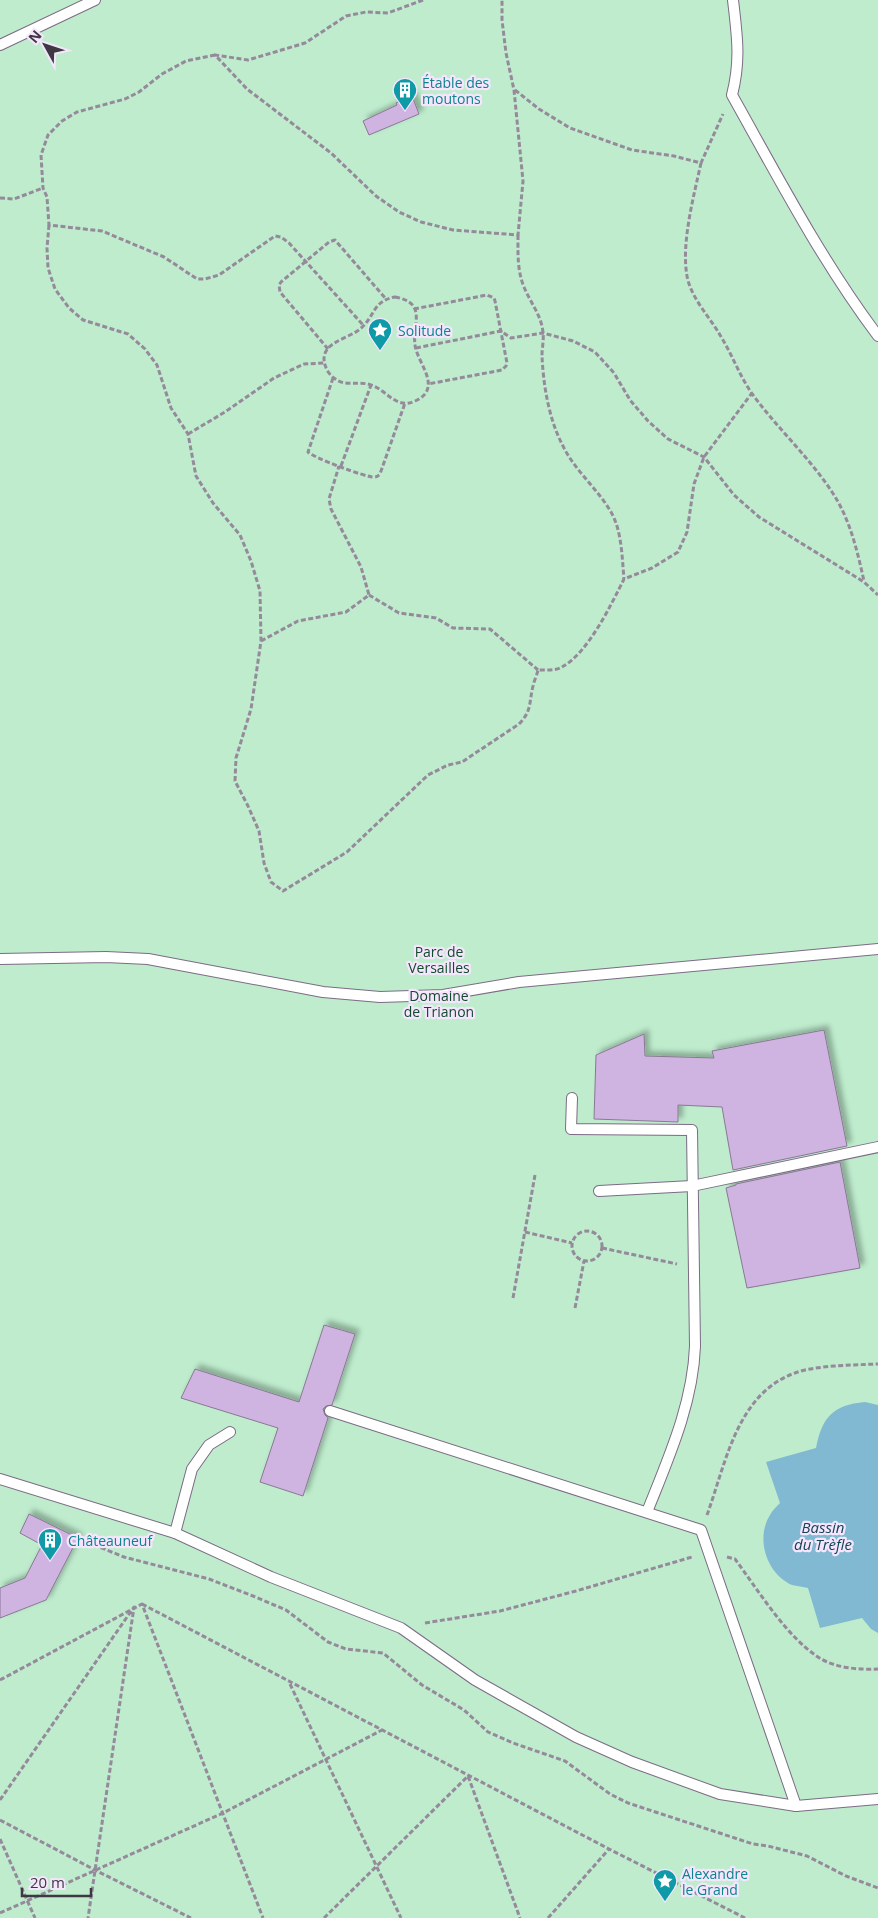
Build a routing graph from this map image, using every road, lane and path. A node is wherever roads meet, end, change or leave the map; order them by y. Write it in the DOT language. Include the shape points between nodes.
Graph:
graph roads {
  1 [pos="95,0"];
  2 [pos="424,0"];
  3 [pos="502,0"];
  4 [pos="733,0"];
  5 [pos="0,45"];
  6 [pos="216,56"];
  7 [pos="514,90"];
  8 [pos="732,95"];
  9 [pos="701,163"];
  10 [pos="43,188"];
  11 [pos="0,198"];
  12 [pos="49,225"];
  13 [pos="518,235"];
  14 [pos="305,262"];
  15 [pos="386,299"];
  16 [pos="414,309"];
  17 [pos="364,326"];
  18 [pos="501,332"];
  19 [pos="544,333"];
  20 [pos="878,336"];
  21 [pos="328,348"];
  22 [pos="416,348"];
  23 [pos="325,363"];
  24 [pos="333,378"];
  25 [pos="428,384"];
  26 [pos="371,385"];
  27 [pos="752,393"];
  28 [pos="405,404"];
  29 [pos="188,434"];
  30 [pos="704,457"];
  31 [pos="340,466"];
  32 [pos="624,579"];
  33 [pos="864,582"];
  34 [pos="369,595"];
  35 [pos="878,595"];
  36 [pos="261,641"];
  37 [pos="538,670"];
  38 [pos="878,949"];
  39 [pos="0,959"];
  40 [pos="572,1098"];
  41 [pos="878,1147"];
  42 [pos="535,1175"];
  43 [pos="692,1186"];
  44 [pos="599,1191"];
  45 [pos="524,1232"];
  46 [pos="572,1243"];
  47 [pos="602,1248"];
  48 [pos="584,1261"];
  49 [pos="693,1268"];
  50 [pos="513,1298"];
  51 [pos="575,1308"];
  52 [pos="878,1364"];
  53 [pos="330,1411"];
  54 [pos="230,1432"];
  55 [pos="0,1479"];
  56 [pos="647,1512"];
  57 [pos="701,1530"];
  58 [pos="175,1533"];
  59 [pos="81,1537"];
  60 [pos="709,1552"];
  61 [pos="142,1604"];
  62 [pos="134,1607"];
  63 [pos="401,1628"];
  64 [pos="878,1669"];
  65 [pos="0,1680"];
  66 [pos="289,1682"];
  67 [pos="382,1730"];
  68 [pos="325,1760"];
  69 [pos="468,1776"];
  70 [pos="878,1799"];
  71 [pos="0,1800"];
  72 [pos="796,1806"];
  73 [pos="223,1813"];
  74 [pos="0,1820"];
  75 [pos="0,1839"];
  76 [pos="609,1849"];
  77 [pos="376,1866"];
  78 [pos="95,1870"];
  79 [pos="878,1888"];
  80 [pos="26,1900"];
  81 [pos="0,1913"];
  82 [pos="35,1918"];
  83 [pos="88,1918"];
  84 [pos="192,1918"];
  85 [pos="263,1918"];
  86 [pos="324,1918"];
  87 [pos="401,1918"];
  88 [pos="520,1918"];
  89 [pos="548,1918"];
  90 [pos="745,1918"];
  1 -- 5 [label="lane"];
  2 -- 6 [label="path" via="388,13 366,12 346,16 305,43 248,60"];
  3 -- 7 [label="path" via="506,53"];
  4 -- 8 [label="lane" via="739,52 738,74"];
  6 -- 10 [label="path" via="186,61 125,100 77,112 62,121 48,136 41,155"];
  6 -- 13 [label="path" via="247,89 331,153 376,196 399,212 421,222 453,230"];
  7 -- 9 [label="path" via="570,128 632,150"];
  7 -- 13 [label="path" via="523,181"];
  8 -- 9 [label="path"];
  8 -- 20 [label="lane" via="771,169 840,284"];
  9 -- 27 [label="path" via="689,221 687,276 697,300"];
  10 -- 11 [label="path" via="14,199"];
  10 -- 12 [label="path"];
  12 -- 14 [label="path" via="102,230 164,257 197,279 219,275 275,236 289,243"];
  12 -- 29 [label="path" via="48,268 56,289 69,308 83,320 128,334 145,349 157,365 171,408"];
  13 -- 19 [label="path" via="517,262 523,286"];
  14 -- 15 [label="path" via="335,240"];
  14 -- 17 [label="path"];
  14 -- 21 [label="path" via="281,282 280,292"];
  15 -- 16 [label="path" via="402,298"];
  15 -- 17 [label="path" via="376,306"];
  16 -- 18 [label="path" via="487,295 494,298"];
  16 -- 22 [label="path" via="418,321"];
  17 -- 21 [label="path"];
  18 -- 19 [label="path" via="511,338"];
  18 -- 22 [label="path"];
  18 -- 25 [label="path" via="507,363 504,369"];
  19 -- 30 [label="path" via="573,341 595,352 648,421 668,439"];
  19 -- 32 [label="path" via="542,356 553,420 574,466 612,513"];
  21 -- 23 [label="path"];
  22 -- 25 [label="path" via="427,372"];
  23 -- 24 [label="path"];
  23 -- 29 [label="path" via="304,364 274,378"];
  24 -- 26 [label="path" via="345,383"];
  24 -- 31 [label="path" via="308,452"];
  25 -- 28 [label="path" via="420,398"];
  26 -- 28 [label="path"];
  26 -- 31 [label="path"];
  27 -- 30 [label="path"];
  27 -- 33 [label="path" via="833,494 854,539"];
  28 -- 31 [label="path" via="380,474 371,477"];
  29 -- 36 [label="path" via="196,476 213,503 240,535 251,562 260,591"];
  30 -- 32 [label="path" via="694,484 687,532 678,552 652,568"];
  30 -- 33 [label="path" via="734,495 759,517"];
  31 -- 34 [label="path" via="329,500 331,509 361,567"];
  32 -- 37 [label="path" via="607,614 578,654 560,668"];
  33 -- 35 [label="path"];
  34 -- 36 [label="path" via="346,612 298,621"];
  34 -- 37 [label="path" via="399,612 436,618 454,628 490,629"];
  36 -- 37 [label="path" via="251,709 236,758 235,781 258,831 271,882 283,890 347,852 428,775 462,762 526,718"];
  38 -- 39 [label="lane" via="519,982 443,994 380,997 323,992 148,959"];
  40 -- 43 [label="lane" via="570,1129 692,1130"];
  41 -- 43 [label="lane"];
  42 -- 45 [label="path"];
  43 -- 44 [label="lane"];
  43 -- 49 [label="lane"];
  45 -- 46 [label="path"];
  45 -- 50 [label="path"];
  46 -- 47 [label="path" via="577,1235 590,1231 598,1235"];
  46 -- 48 [label="path" via="576,1256"];
  47 -- 48 [label="path" via="597,1257"];
  47 -- 49 [label="path"];
  48 -- 51 [label="path"];
  49 -- 56 [label="lane" via="691,1384 670,1456"];
  52 -- 57 [label="path" via="805,1370 768,1387 754,1401 736,1429"];
  53 -- 56 [label="lane"];
  54 -- 58 [label="lane" via="209,1446 192,1469"];
  55 -- 58 [label="lane"];
  56 -- 57 [label="lane"];
  57 -- 60 [label="lane"];
  58 -- 63 [label="lane" via="271,1577"];
  59 -- 79 [label="path" via="124,1557 210,1579 253,1596 286,1610 328,1642 346,1649 383,1653 422,1685 464,1710 488,1732 564,1761 628,1803 753,1844 807,1856"];
  60 -- 63 [label="path" via="500,1611"];
  60 -- 64 [label="path" via="735,1559 770,1607 803,1645 819,1658 840,1666"];
  60 -- 72 [label="lane"];
  61 -- 62 [label="path"];
  61 -- 66 [label="path"];
  61 -- 73 [label="path"];
  62 -- 65 [label="path"];
  62 -- 71 [label="path"];
  62 -- 78 [label="path"];
  63 -- 72 [label="lane" via="475,1680 576,1737 632,1762 720,1794"];
  66 -- 67 [label="path"];
  66 -- 68 [label="path"];
  67 -- 68 [label="path"];
  67 -- 69 [label="path"];
  68 -- 73 [label="path"];
  68 -- 77 [label="path"];
  69 -- 76 [label="path"];
  69 -- 77 [label="path"];
  69 -- 88 [label="path"];
  70 -- 72 [label="lane"];
  73 -- 78 [label="path"];
  73 -- 85 [label="path"];
  74 -- 78 [label="path"];
  75 -- 80 [label="path"];
  76 -- 89 [label="path"];
  76 -- 90 [label="path"];
  77 -- 86 [label="path"];
  77 -- 87 [label="path"];
  78 -- 80 [label="path"];
  78 -- 83 [label="path"];
  78 -- 84 [label="path"];
  80 -- 81 [label="path"];
  80 -- 82 [label="path"];
}
